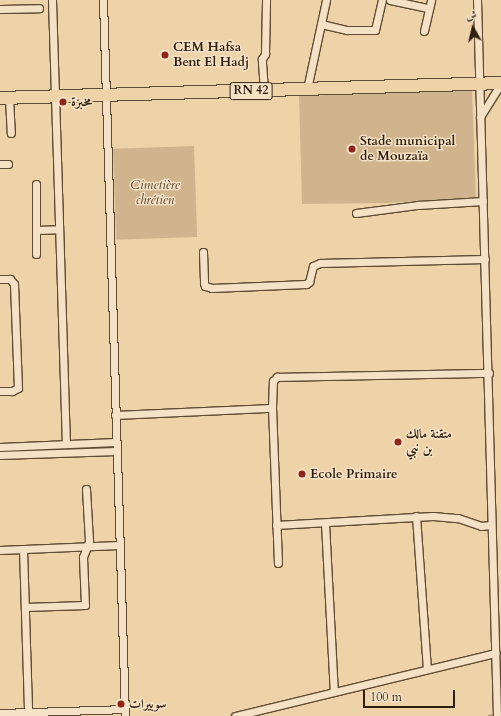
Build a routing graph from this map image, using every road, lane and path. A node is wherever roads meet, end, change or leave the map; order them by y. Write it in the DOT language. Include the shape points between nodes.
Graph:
graph roads {
  1 [pos="52,0"];
  2 [pos="102,0"];
  3 [pos="266,0"];
  4 [pos="326,0"];
  5 [pos="382,0"];
  6 [pos="390,0"];
  7 [pos="431,0"];
  8 [pos="477,0"];
  9 [pos="39,8"];
  10 [pos="429,8"];
  11 [pos="0,9"];
  12 [pos="321,24"];
  13 [pos="424,30"];
  14 [pos="501,83"];
  15 [pos="479,84"];
  16 [pos="307,89"];
  17 [pos="264,90"];
  18 [pos="105,96"];
  19 [pos="56,97"];
  20 [pos="5,98"];
  21 [pos="480,117"];
  22 [pos="11,133"];
  23 [pos="0,164"];
  24 [pos="8,164"];
  25 [pos="36,184"];
  26 [pos="483,201"];
  27 [pos="356,213"];
  28 [pos="59,229"];
  29 [pos="36,230"];
  30 [pos="203,252"];
  31 [pos="36,254"];
  32 [pos="485,259"];
  33 [pos="0,279"];
  34 [pos="489,373"];
  35 [pos="0,391"];
  36 [pos="272,408"];
  37 [pos="115,415"];
  38 [pos="116,442"];
  39 [pos="66,444"];
  40 [pos="0,447"];
  41 [pos="116,451"];
  42 [pos="0,455"];
  43 [pos="86,489"];
  44 [pos="416,516"];
  45 [pos="325,523"];
  46 [pos="276,525"];
  47 [pos="491,525"];
  48 [pos="119,546"];
  49 [pos="88,548"];
  50 [pos="23,549"];
  51 [pos="0,550"];
  52 [pos="278,563"];
  53 [pos="25,607"];
  54 [pos="495,653"];
  55 [pos="427,670"];
  56 [pos="334,692"];
  57 [pos="28,712"];
  58 [pos="0,713"];
  59 [pos="125,713"];
  60 [pos="235,716"];
  61 [pos="497,716"];
  1 -- 19 [label="street"];
  2 -- 18 [label="street"];
  3 -- 17 [label="street" via="265,54 262,59"];
  4 -- 12 [label="street"];
  5 -- 12 [label="street" via="375,30 347,30"];
  6 -- 10 [label="street"];
  7 -- 10 [label="street"];
  8 -- 15 [label="street"];
  9 -- 11 [label="street"];
  10 -- 13 [label="street"];
  12 -- 16 [label="street"];
  14 -- 15 [label="main road, RN 42"];
  14 -- 21 [label="street"];
  15 -- 16 [label="main road, RN 42"];
  15 -- 21 [label="street"];
  16 -- 17 [label="main road, RN 42"];
  17 -- 18 [label="main road, RN 42"];
  18 -- 19 [label="main road, RN 42"];
  18 -- 37 [label="street"];
  19 -- 20 [label="main road, RN 42"];
  19 -- 28 [label="street"];
  20 -- 22 [label="street"];
  21 -- 26 [label="street"];
  23 -- 24 [label="street"];
  25 -- 29 [label="street"];
  26 -- 27 [label="street" via="418,205"];
  26 -- 32 [label="street"];
  28 -- 29 [label="street"];
  28 -- 39 [label="street"];
  29 -- 31 [label="street"];
  30 -- 32 [label="street" via="204,282 205,286 212,288 306,284 309,282 313,266 320,263"];
  32 -- 34 [label="street"];
  33 -- 35 [label="street" via="10,279 14,284 18,388"];
  34 -- 36 [label="street" via="277,377 273,381"];
  34 -- 47 [label="street"];
  36 -- 37 [label="street"];
  36 -- 46 [label="street"];
  37 -- 38 [label="street"];
  38 -- 39 [label="street"];
  38 -- 41 [label="street"];
  39 -- 40 [label="street"];
  41 -- 42 [label="street"];
  41 -- 48 [label="street"];
  43 -- 49 [label="street"];
  44 -- 45 [label="street"];
  44 -- 47 [label="street" via="447,516 481,526"];
  44 -- 55 [label="street"];
  45 -- 46 [label="street"];
  45 -- 56 [label="street"];
  46 -- 52 [label="street"];
  47 -- 54 [label="street"];
  48 -- 49 [label="street"];
  48 -- 59 [label="street"];
  49 -- 50 [label="street"];
  49 -- 53 [label="street" via="83,557 85,605"];
  50 -- 51 [label="street"];
  50 -- 53 [label="street"];
  53 -- 57 [label="street"];
  54 -- 55 [label="street"];
  54 -- 61 [label="street"];
  55 -- 56 [label="street"];
  56 -- 60 [label="street"];
  57 -- 58 [label="street"];
  57 -- 59 [label="street"];
}
